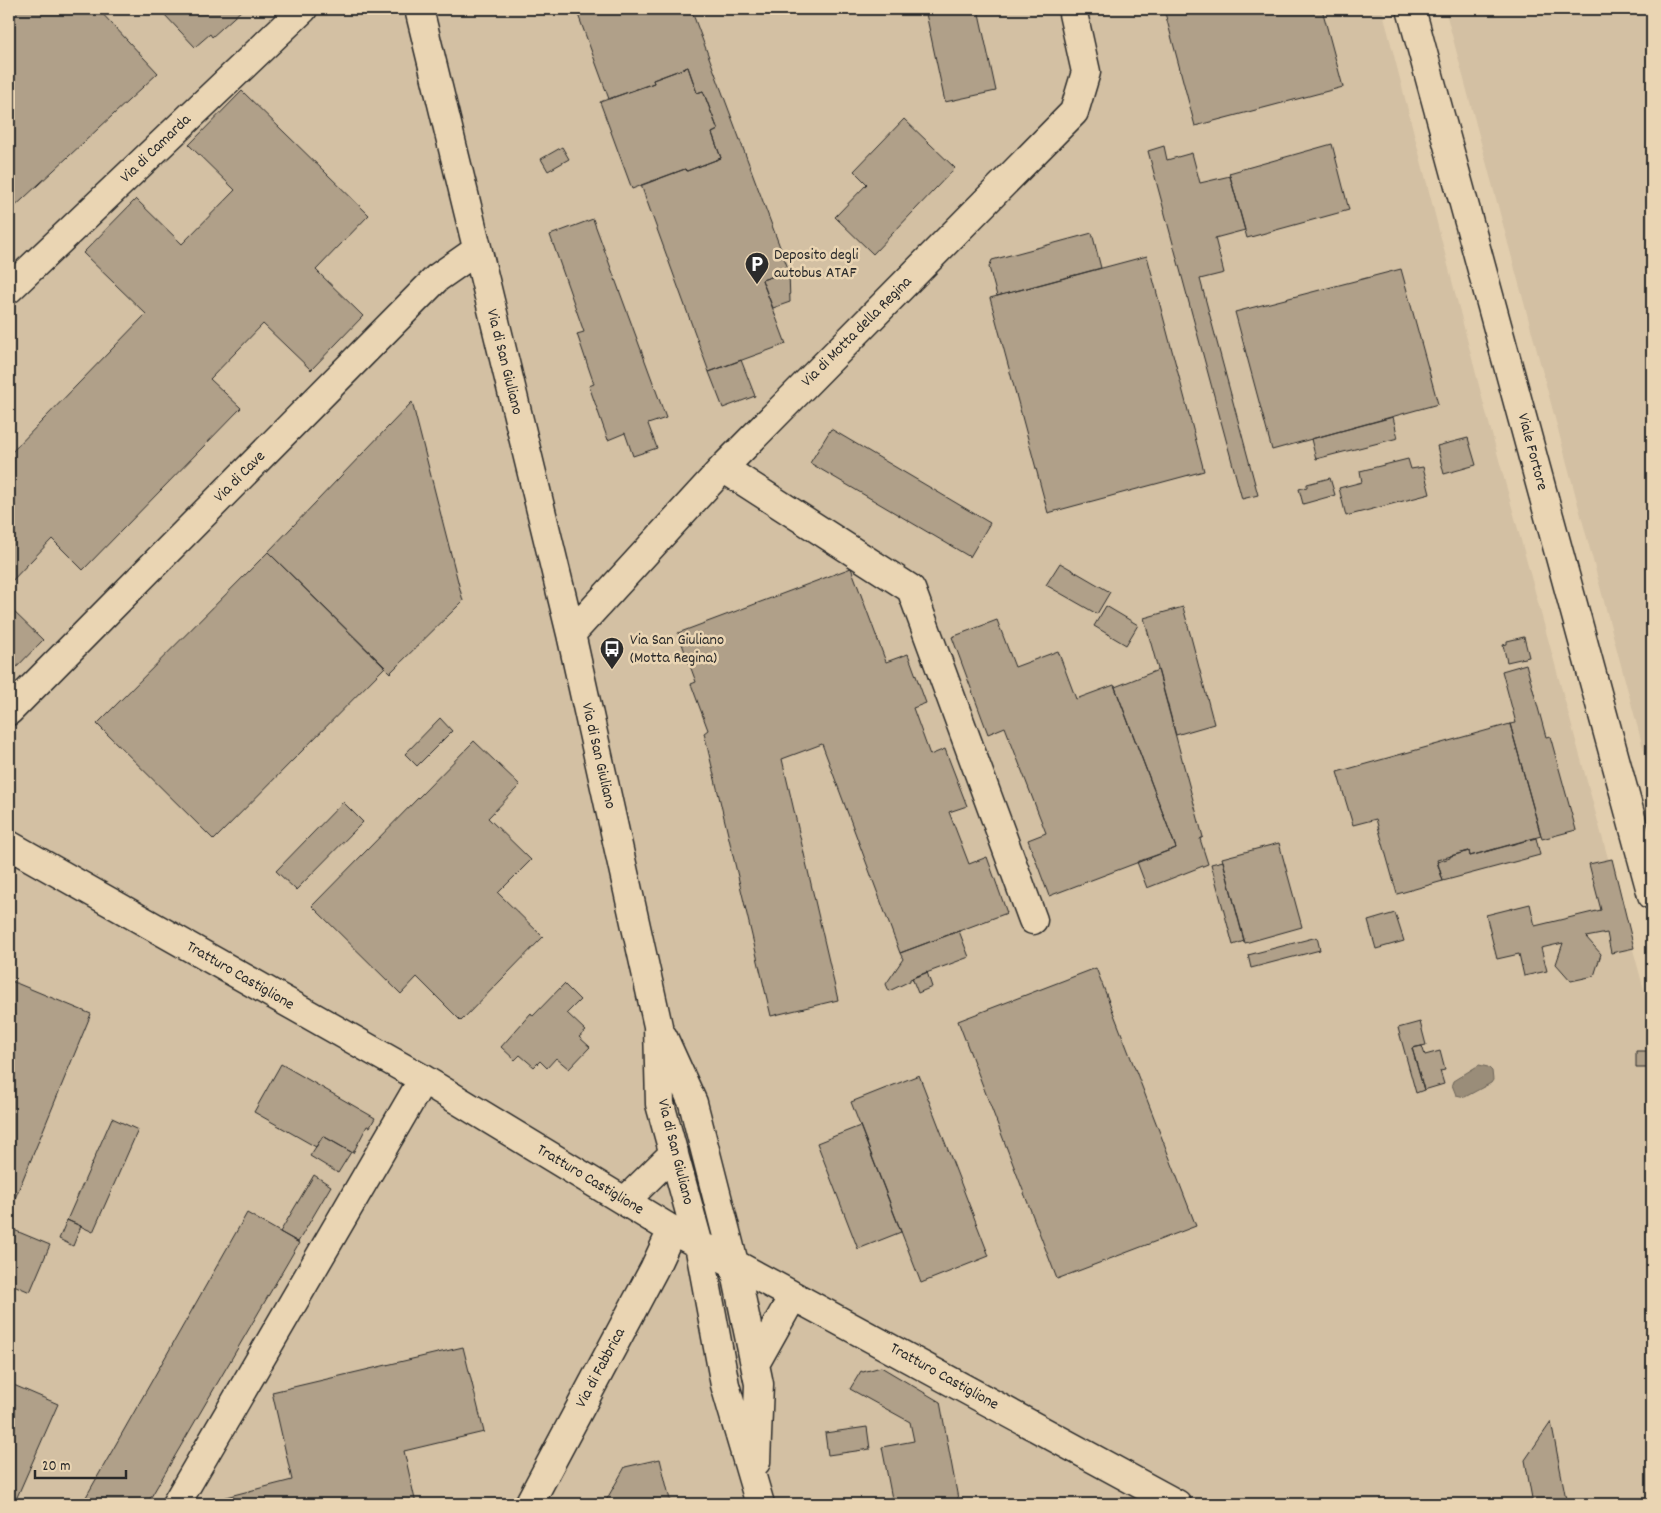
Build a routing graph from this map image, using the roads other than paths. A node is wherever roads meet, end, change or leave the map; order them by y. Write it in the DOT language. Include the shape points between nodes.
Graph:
graph roads {
  1 [pos="303,9"];
  2 [pos="419,9"];
  3 [pos="1072,9"];
  4 [pos="1411,9"];
  5 [pos="477,250"];
  6 [pos="9,289"];
  7 [pos="723,468"];
  8 [pos="571,634"];
  9 [pos="9,711"];
  10 [pos="9,845"];
  11 [pos="1652,895"];
  12 [pos="1033,920"];
  13 [pos="658,1026"];
  14 [pos="422,1079"];
  15 [pos="674,1154"];
  16 [pos="625,1201"];
  17 [pos="672,1230"];
  18 [pos="699,1245"];
  19 [pos="734,1263"];
  20 [pos="794,1296"];
  21 [pos="754,1364"];
  22 [pos="758,1494"];
  23 [pos="176,1504"];
  24 [pos="529,1504"];
  25 [pos="1177,1504"];
  1 -- 6 [label="street, Via di Camarda"];
  2 -- 5 [label="street, Via di San Giuliano"];
  3 -- 7 [label="street, Via di Motta della Regina" via="1086,72 1074,112"];
  4 -- 11 [label="street, Viale Fortore"];
  5 -- 8 [label="street, Via di San Giuliano"];
  5 -- 9 [label="street, Via di Cave" via="437,278"];
  7 -- 8 [label="street, Via di Motta della Regina"];
  7 -- 12 [label="street" via="912,590"];
  8 -- 13 [label="street, Via di San Giuliano"];
  10 -- 14 [label="street, Tratturo Castiglione"];
  13 -- 15 [label="street, Via di San Giuliano" via="660,1104"];
  13 -- 19 [label="street" via="693,1103"];
  14 -- 16 [label="street, Tratturo Castiglione"];
  14 -- 23 [label="street"];
  15 -- 16 [label="street"];
  15 -- 18 [label="street, Via di San Giuliano"];
  16 -- 17 [label="street, Tratturo Castiglione"];
  17 -- 18 [label="street, Tratturo Castiglione"];
  17 -- 24 [label="street, Via di Fabbrica"];
  18 -- 19 [label="street, Tratturo Castiglione"];
  18 -- 22 [label="street, Via di San Giuliano" via="725,1385"];
  19 -- 20 [label="street, Tratturo Castiglione"];
  19 -- 21 [label="street"];
  20 -- 21 [label="street"];
  20 -- 25 [label="street, Tratturo Castiglione"];
  21 -- 22 [label="street" via="759,1384"];
}
